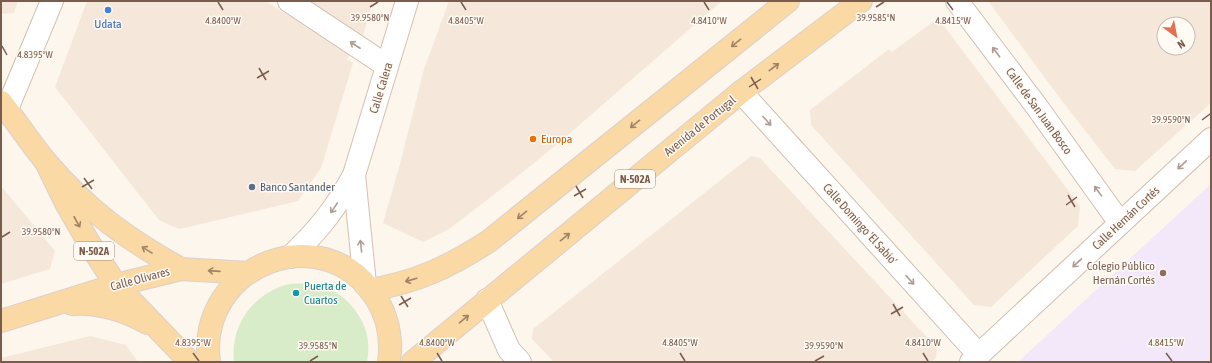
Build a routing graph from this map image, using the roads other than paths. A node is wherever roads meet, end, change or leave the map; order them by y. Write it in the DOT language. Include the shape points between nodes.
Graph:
graph roads {
  1 [pos="52,1"];
  2 [pos="289,1"];
  3 [pos="407,1"];
  4 [pos="788,1"];
  5 [pos="861,1"];
  6 [pos="957,1"];
  7 [pos="387,66"];
  8 [pos="741,92"];
  9 [pos="4,106"];
  10 [pos="1211,139"];
  11 [pos="46,162"];
  12 [pos="354,174"];
  13 [pos="1120,223"];
  14 [pos="290,257"];
  15 [pos="181,269"];
  16 [pos="248,273"];
  17 [pos="116,285"];
  18 [pos="368,287"];
  19 [pos="487,300"];
  20 [pos="36,310"];
  21 [pos="1,321"];
  22 [pos="158,330"];
  23 [pos="975,358"];
  24 [pos="190,362"];
  25 [pos="209,362"];
  26 [pos="389,362"];
  27 [pos="413,362"];
  28 [pos="520,362"];
  1 -- 9 [label="street"];
  7 -- 2 [label="street, one-way"];
  3 -- 7 [label="street, Calle Calera"];
  4 -- 18 [label="main road, one-way" via="489,241 466,256 418,278 394,286"];
  8 -- 5 [label="main road, Avenida de Portugal / N-502A, one-way"];
  13 -- 6 [label="street, Calle de San Juan Bosco, one-way"];
  7 -- 12 [label="street, Calle Calera"];
  19 -- 8 [label="main road, Avenida de Portugal / N-502A, one-way"];
  8 -- 23 [label="street, Calle Domingo 'El Sabio', one-way"];
  9 -- 11 [label="main road, N-502A"];
  10 -- 13 [label="street, Calle Hernán Cortés, one-way"];
  15 -- 11 [label="main road, N-502A, one-way" via="132,240 101,217 72,191"];
  11 -- 17 [label="main road, N-502A, one-way" via="78,223"];
  12 -- 14 [label="street, Calle Calera, one-way" via="331,213"];
  18 -- 12 [label="street, Calle Calera, one-way"];
  13 -- 23 [label="street, Calle Hernán Cortés, one-way"];
  14 -- 16 [label="main road" via="268,262"];
  14 -- 18 [label="main road" via="320,258 331,262 357,276"];
  16 -- 15 [label="main road, Calle Olivares / N-502A, one-way"];
  15 -- 17 [label="main road, Calle Olivares"];
  16 -- 25 [label="main road" via="233,285 218,306 209,336"];
  17 -- 20 [label="main road, Calle Olivares"];
  17 -- 22 [label="main road, N-502A"];
  18 -- 26 [label="main road" via="382,309 387,323"];
  27 -- 19 [label="main road, Avenida de Portugal / N-502A, one-way"];
  19 -- 28 [label="street" via="509,350"];
  20 -- 21 [label="main road, Calle Olivares"];
  20 -- 22 [label="main road, Calle Olivares" via="78,304 100,306 121,311"];
  22 -- 24 [label="main road, N-502A"];
}
